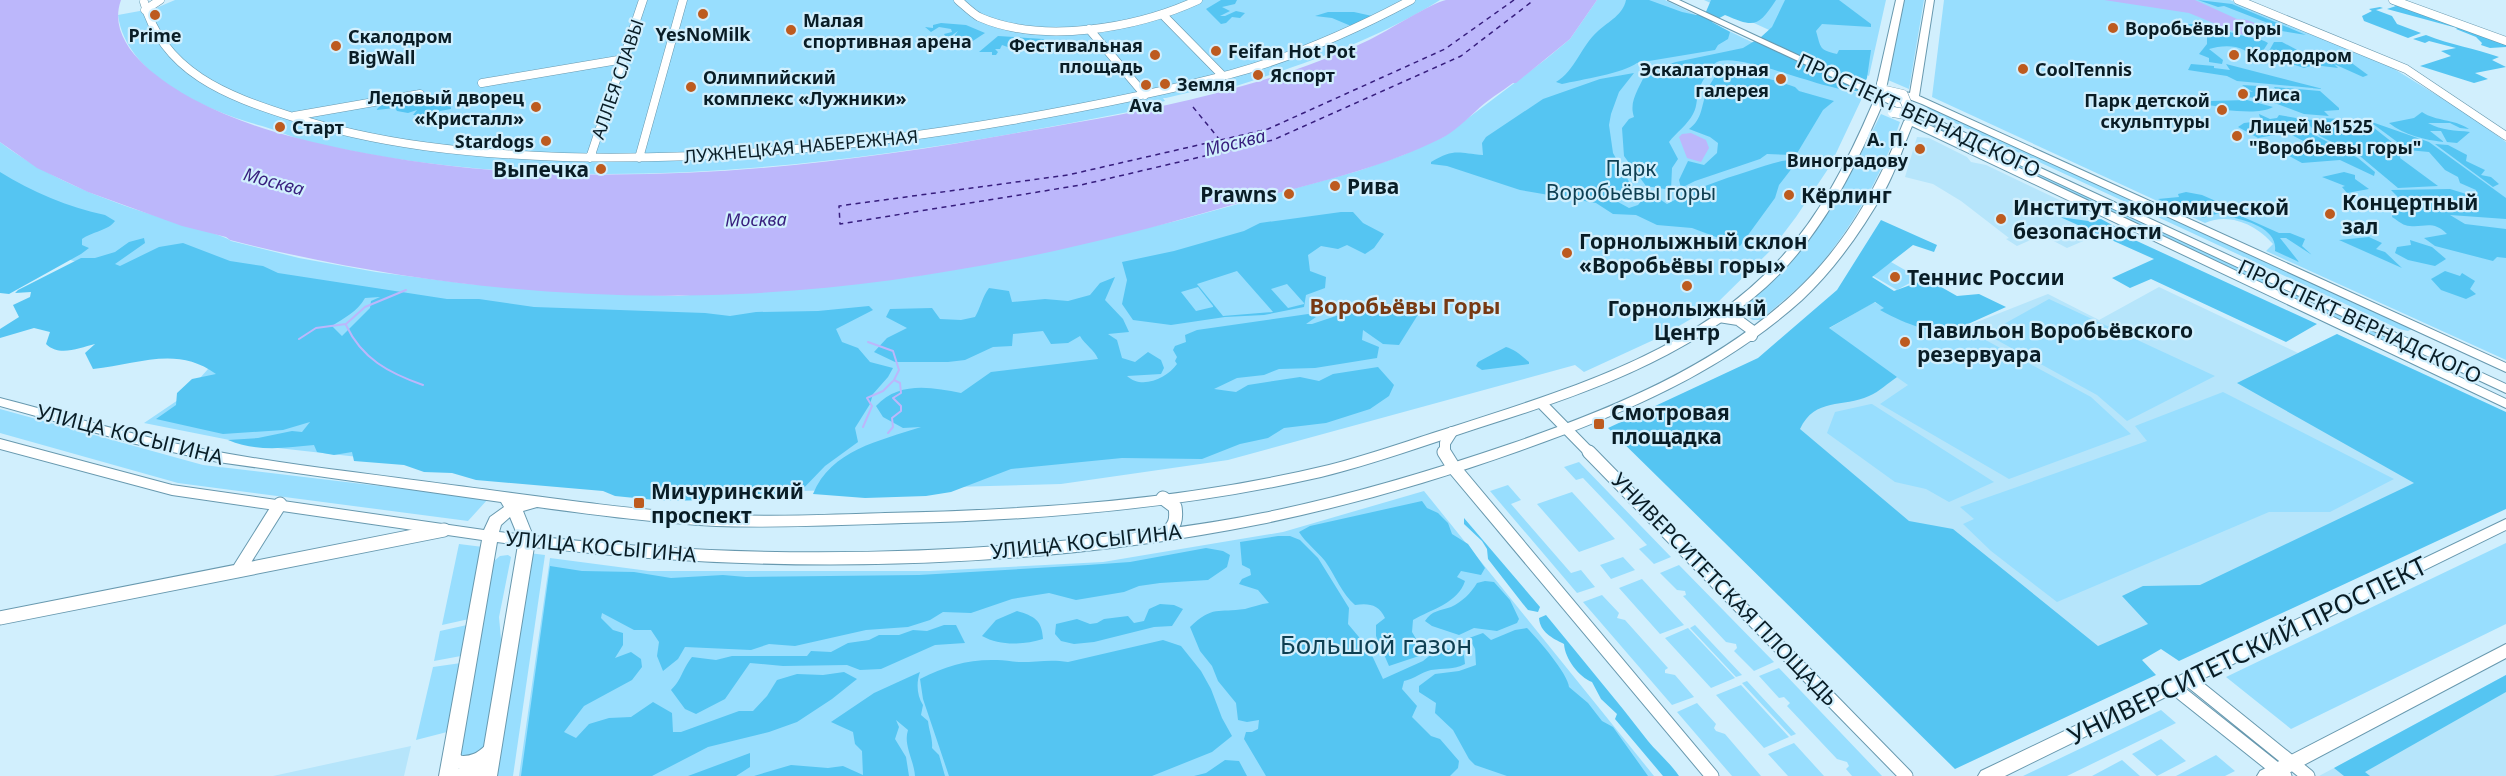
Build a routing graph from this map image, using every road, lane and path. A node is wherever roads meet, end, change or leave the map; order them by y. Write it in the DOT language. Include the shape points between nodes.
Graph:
graph roads {
  1 [pos="644,0"];
  2 [pos="683,0"];
  3 [pos="958,0"];
  4 [pos="1198,0"];
  5 [pos="1412,0"];
  6 [pos="1672,0"];
  7 [pos="1688,0"];
  8 [pos="1900,0"];
  9 [pos="1930,0"];
  10 [pos="2238,0"];
  11 [pos="2393,0"];
  12 [pos="155,2"];
  13 [pos="1163,15"];
  14 [pos="1091,31"];
  15 [pos="1760,37"];
  16 [pos="2506,41"];
  17 [pos="624,59"];
  18 [pos="1222,76"];
  19 [pos="482,83"];
  20 [pos="420,94"];
  21 [pos="1145,95"];
  22 [pos="1914,98"];
  23 [pos="1883,101"];
  24 [pos="291,117"];
  25 [pos="1910,119"];
  26 [pos="2506,136"];
  27 [pos="590,158"];
  28 [pos="639,158"];
  29 [pos="1734,306"];
  30 [pos="1719,317"];
  31 [pos="1768,324"];
  32 [pos="2395,327"];
  33 [pos="2421,328"];
  34 [pos="1752,336"];
  35 [pos="2368,338"];
  36 [pos="2384,347"];
  37 [pos="2417,355"];
  38 [pos="2471,368"];
  39 [pos="2506,368"];
  40 [pos="2441,374"];
  41 [pos="2506,379"];
  42 [pos="2506,389"];
  43 [pos="0,402"];
  44 [pos="1542,404"];
  45 [pos="2506,404"];
  46 [pos="1569,430"];
  47 [pos="1452,432"];
  48 [pos="0,444"];
  49 [pos="1454,468"];
  50 [pos="1186,495"];
  51 [pos="501,496"];
  52 [pos="1163,498"];
  53 [pos="536,502"];
  54 [pos="280,504"];
  55 [pos="514,508"];
  56 [pos="2506,524"];
  57 [pos="444,530"];
  58 [pos="1191,530"];
  59 [pos="1165,534"];
  60 [pos="489,536"];
  61 [pos="527,540"];
  62 [pos="238,571"];
  63 [pos="0,618"];
  64 [pos="2506,650"];
  65 [pos="2180,682"];
  66 [pos="493,746"];
  67 [pos="452,755"];
  68 [pos="2280,771"];
  69 [pos="448,776"];
  70 [pos="457,776"];
  71 [pos="487,776"];
  72 [pos="1712,776"];
  73 [pos="1906,776"];
  74 [pos="1987,776"];
  75 [pos="2308,776"];
  1 -- 17 [label="street, АЛЛЕЯ СЛАВЫ"];
  2 -- 28 [label="street, АЛЛЕЯ СЛАВЫ"];
  3 -- 14 [label="street" via="975,14 1004,25"];
  4 -- 13 [label="street"];
  5 -- 18 [label="street, ЛУЖНЕЦКАЯ НАБЕРЕЖНАЯ" via="1333,39"];
  6 -- 15 [label="main road"];
  7 -- 15 [label="main road"];
  8 -- 23 [label="main road, УЛИЦА КОСЫГИНА"];
  9 -- 22 [label="main road, УЛИЦА КОСЫГИНА"];
  10 -- 26 [label="street" via="2406,69"];
  11 -- 16 [label="street"];
  12 -- 24 [label="street, ЛУЖНЕЦКАЯ НАБЕРЕЖНАЯ" via="144,6 151,27 163,45 190,70 232,95"];
  13 -- 14 [label="street"];
  13 -- 18 [label="street"];
  14 -- 21 [label="street"];
  15 -- 32 [label="main road, ПРОСПЕКТ ВЕРНАДСКОГО"];
  17 -- 19 [label="street"];
  17 -- 27 [label="street, АЛЛЕЯ СЛАВЫ"];
  18 -- 21 [label="street, ЛУЖНЕЦКАЯ НАБЕРЕЖНАЯ"];
  20 -- 24 [label="street"];
  21 -- 28 [label="street, ЛУЖНЕЦКАЯ НАБЕРЕЖНАЯ" via="876,141 768,153"];
  22 -- 23 [label="main road, bridge" via="1899,92"];
  22 -- 25 [label="main road, УЛИЦА КОСЫГИНА, bridge"];
  22 -- 32 [label="main road"];
  23 -- 25 [label="main road"];
  23 -- 25 [label="main road, bridge" via="1903,95"];
  23 -- 29 [label="main road, УЛИЦА КОСЫГИНА" via="1847,172 1803,239 1760,285"];
  24 -- 27 [label="street, ЛУЖНЕЦКАЯ НАБЕРЕЖНАЯ" via="419,145"];
  25 -- 31 [label="main road, УЛИЦА КОСЫГИНА" via="1881,185 1845,243 1822,273"];
  25 -- 35 [label="main road"];
  27 -- 28 [label="street, ЛУЖНЕЦКАЯ НАБЕРЕЖНАЯ"];
  29 -- 30 [label="main road, УЛИЦА КОСЫГИНА"];
  29 -- 31 [label="street" via="1737,314"];
  30 -- 34 [label="street" via="1749,325 1754,331"];
  30 -- 44 [label="main road, УЛИЦА КОСЫГИНА" via="1651,357"];
  31 -- 34 [label="main road, УЛИЦА КОСЫГИНА"];
  32 -- 33 [label="main road"];
  32 -- 35 [label="main road" via="2395,345"];
  32 -- 37 [label="main road"];
  32 -- 38 [label="main road, ПРОСПЕКТ ВЕРНАДСКОГО"];
  33 -- 38 [label="main road"];
  33 -- 39 [label="main road"];
  34 -- 46 [label="main road, УЛИЦА КОСЫГИНА" via="1674,383"];
  35 -- 36 [label="main road"];
  36 -- 37 [label="main road"];
  36 -- 40 [label="main road"];
  37 -- 38 [label="main road"];
  37 -- 40 [label="main road"];
  38 -- 41 [label="main road, ПРОСПЕКТ ВЕРНАДСКОГО"];
  38 -- 42 [label="main road, ПРОСПЕКТ ВЕРНАДСКОГО"];
  40 -- 45 [label="main road"];
  43 -- 51 [label="main road, УЛИЦА КОСЫГИНА" via="212,456"];
  44 -- 46 [label="street, УНИВЕРСИТЕТСКАЯ ПЛОЩАДЬ"];
  44 -- 47 [label="main road, УЛИЦА КОСЫГИНА"];
  46 -- 49 [label="main road, УЛИЦА КОСЫГИНА"];
  46 -- 73 [label="street, УНИВЕРСИТЕТСКАЯ ПЛОЩАДЬ"];
  47 -- 49 [label="street" via="1444,451"];
  47 -- 50 [label="main road, УЛИЦА КОСЫГИНА" via="1324,471"];
  48 -- 54 [label="main road, УЛИЦА КОСЫГИНА" via="158,488"];
  49 -- 58 [label="main road, УЛИЦА КОСЫГИНА" via="1298,510"];
  49 -- 72 [label="street"];
  50 -- 52 [label="main road, УЛИЦА КОСЫГИНА"];
  50 -- 58 [label="street" via="1178,506 1181,524"];
  51 -- 53 [label="main road, УЛИЦА КОСЫГИНА"];
  51 -- 55 [label="main road"];
  52 -- 53 [label="main road, УЛИЦА КОСЫГИНА" via="1024,513 788,520 670,517"];
  52 -- 59 [label="street" via="1175,507 1177,519"];
  53 -- 55 [label="main road"];
  54 -- 57 [label="main road, УЛИЦА КОСЫГИНА"];
  54 -- 62 [label="street"];
  55 -- 60 [label="main road" via="498,516"];
  55 -- 61 [label="main road"];
  56 -- 65 [label="main road, УНИВЕРСИТЕТСКИЙ ПРОСПЕКТ"];
  57 -- 60 [label="main road, УЛИЦА КОСЫГИНА"];
  57 -- 62 [label="street"];
  58 -- 59 [label="main road, УЛИЦА КОСЫГИНА"];
  59 -- 61 [label="main road, УЛИЦА КОСЫГИНА" via="1023,550 810,558 642,552"];
  60 -- 61 [label="main road, УЛИЦА КОСЫГИНА"];
  60 -- 67 [label="main road"];
  61 -- 66 [label="main road"];
  62 -- 63 [label="street"];
  64 -- 68 [label="main road"];
  65 -- 68 [label="street"];
  65 -- 74 [label="main road, УНИВЕРСИТЕТСКИЙ ПРОСПЕКТ"];
  66 -- 67 [label="street" via="471,763 458,762"];
  66 -- 71 [label="main road"];
  67 -- 69 [label="main road"];
  68 -- 75 [label="street"];
  70 -- 71 [label="street" via="477,770"];
}
